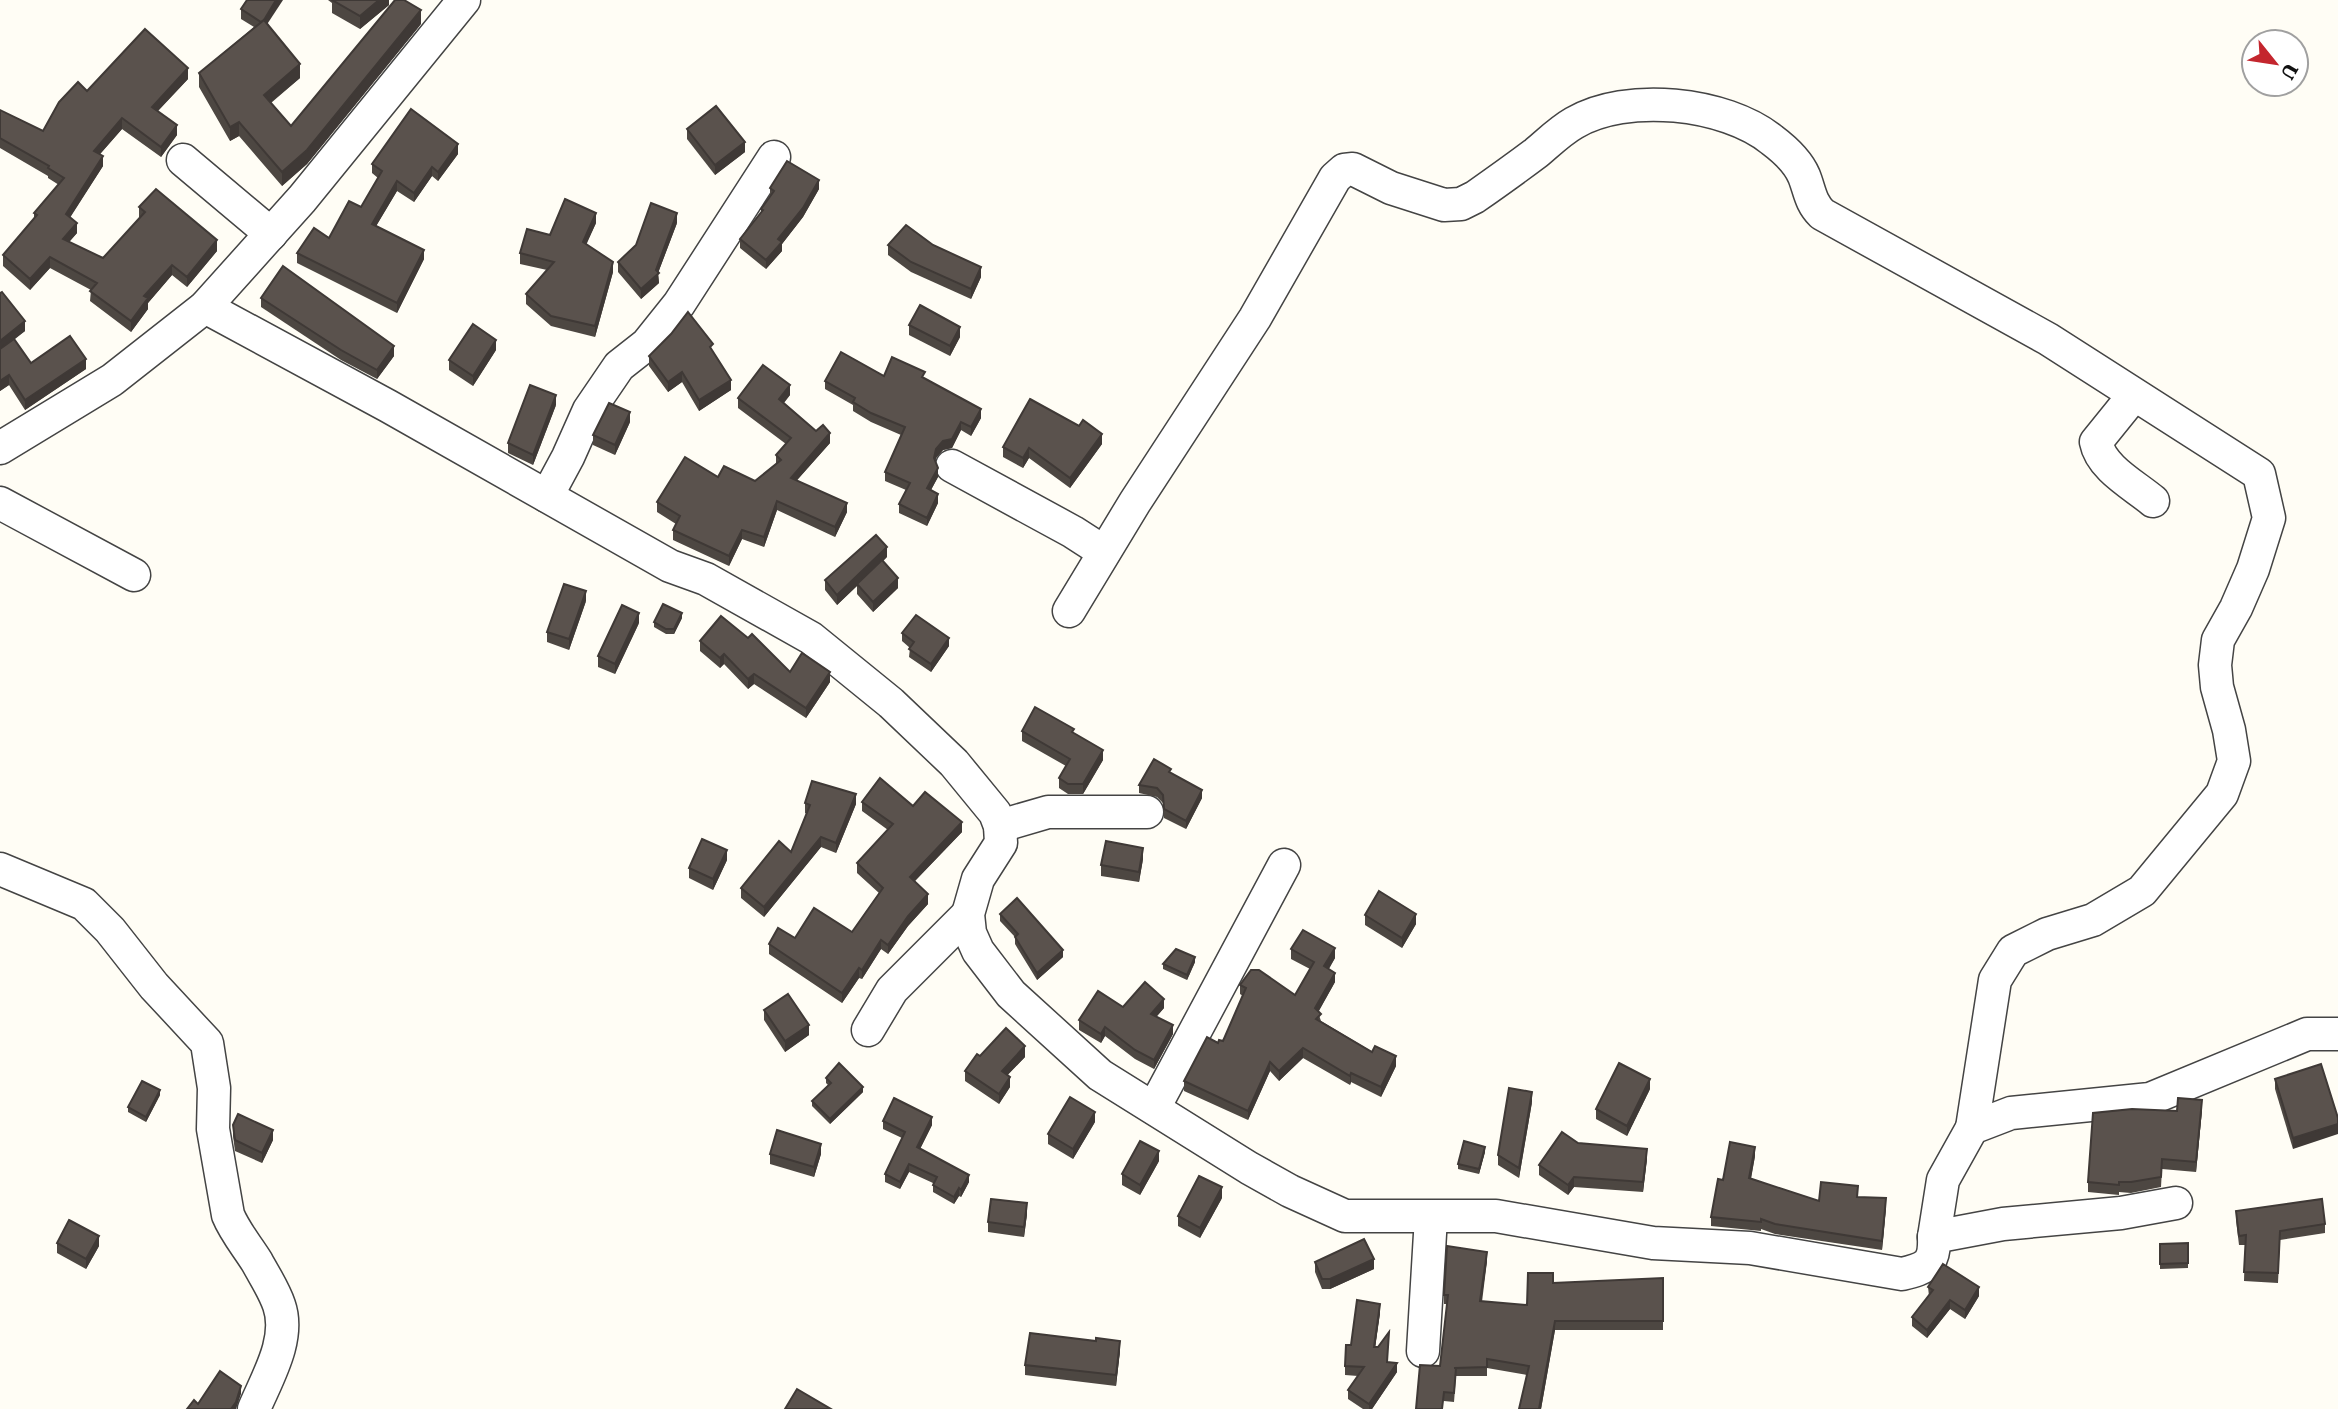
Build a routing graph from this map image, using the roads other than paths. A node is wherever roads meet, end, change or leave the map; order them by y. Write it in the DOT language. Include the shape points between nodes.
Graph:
graph roads {
  1 [pos="464,0"];
  2 [pos="774,157"];
  3 [pos="183,160"];
  4 [pos="271,234"];
  5 [pos="205,307"];
  6 [pos="2134,396"];
  7 [pos="0,448"];
  8 [pos="952,466"];
  9 [pos="547,496"];
  10 [pos="2153,501"];
  11 [pos="0,503"];
  12 [pos="1104,552"];
  13 [pos="134,575"];
  14 [pos="1069,611"];
  15 [pos="1147,811"];
  16 [pos="1000,826"];
  17 [pos="1284,865"];
  18 [pos="0,869"];
  19 [pos="968,914"];
  20 [pos="868,1030"];
  21 [pos="2338,1034"];
  22 [pos="1154,1108"];
  23 [pos="1972,1128"];
  24 [pos="2176,1203"];
  25 [pos="1431,1217"];
  26 [pos="1934,1237"];
  27 [pos="1423,1351"];
  28 [pos="254,1409"];
  1 -- 4 [label="street"];
  2 -- 9 [label="street" via="679,304 647,344 619,366 589,410"];
  3 -- 4 [label="street"];
  4 -- 5 [label="street"];
  5 -- 7 [label="street" via="112,380"];
  5 -- 9 [label="street"];
  6 -- 10 [label="street" via="2096,442 2104,460"];
  6 -- 12 [label="street" via="2048,339 1822,214 1812,205 1798,166 1754,128 1733,118 1670,104 1632,105 1599,111 1573,124 1461,204 1444,205 1391,188 1353,169 1344,170"];
  6 -- 23 [label="street" via="2259,474 2269,518 2253,569 2218,640 2215,665 2234,761 2222,794 2141,891 2093,920 2047,934 2013,951 1995,980"];
  8 -- 12 [label="street"];
  9 -- 16 [label="street" via="811,638 891,703 954,763 995,813"];
  11 -- 13 [label="street"];
  12 -- 14 [label="street"];
  15 -- 16 [label="street" via="1048,812"];
  16 -- 19 [label="street" via="1001,843 978,879"];
  17 -- 22 [label="street"];
  18 -- 28 [label="street" via="84,904 207,1043 214,1088 213,1129 228,1215 279,1304 282,1319 278,1347"];
  19 -- 20 [label="street" via="892,990"];
  19 -- 22 [label="street" via="978,951 1011,994 1100,1075"];
  21 -- 23 [label="street" via="2307,1034 2150,1099 2011,1113"];
  22 -- 25 [label="street" via="1259,1174 1345,1216"];
  23 -- 26 [label="street" via="1943,1180"];
  24 -- 26 [label="street"];
  25 -- 26 [label="street" via="1496,1216 1653,1243 1750,1248 1902,1274 1926,1266 1935,1254"];
  25 -- 27 [label="street"];
}
